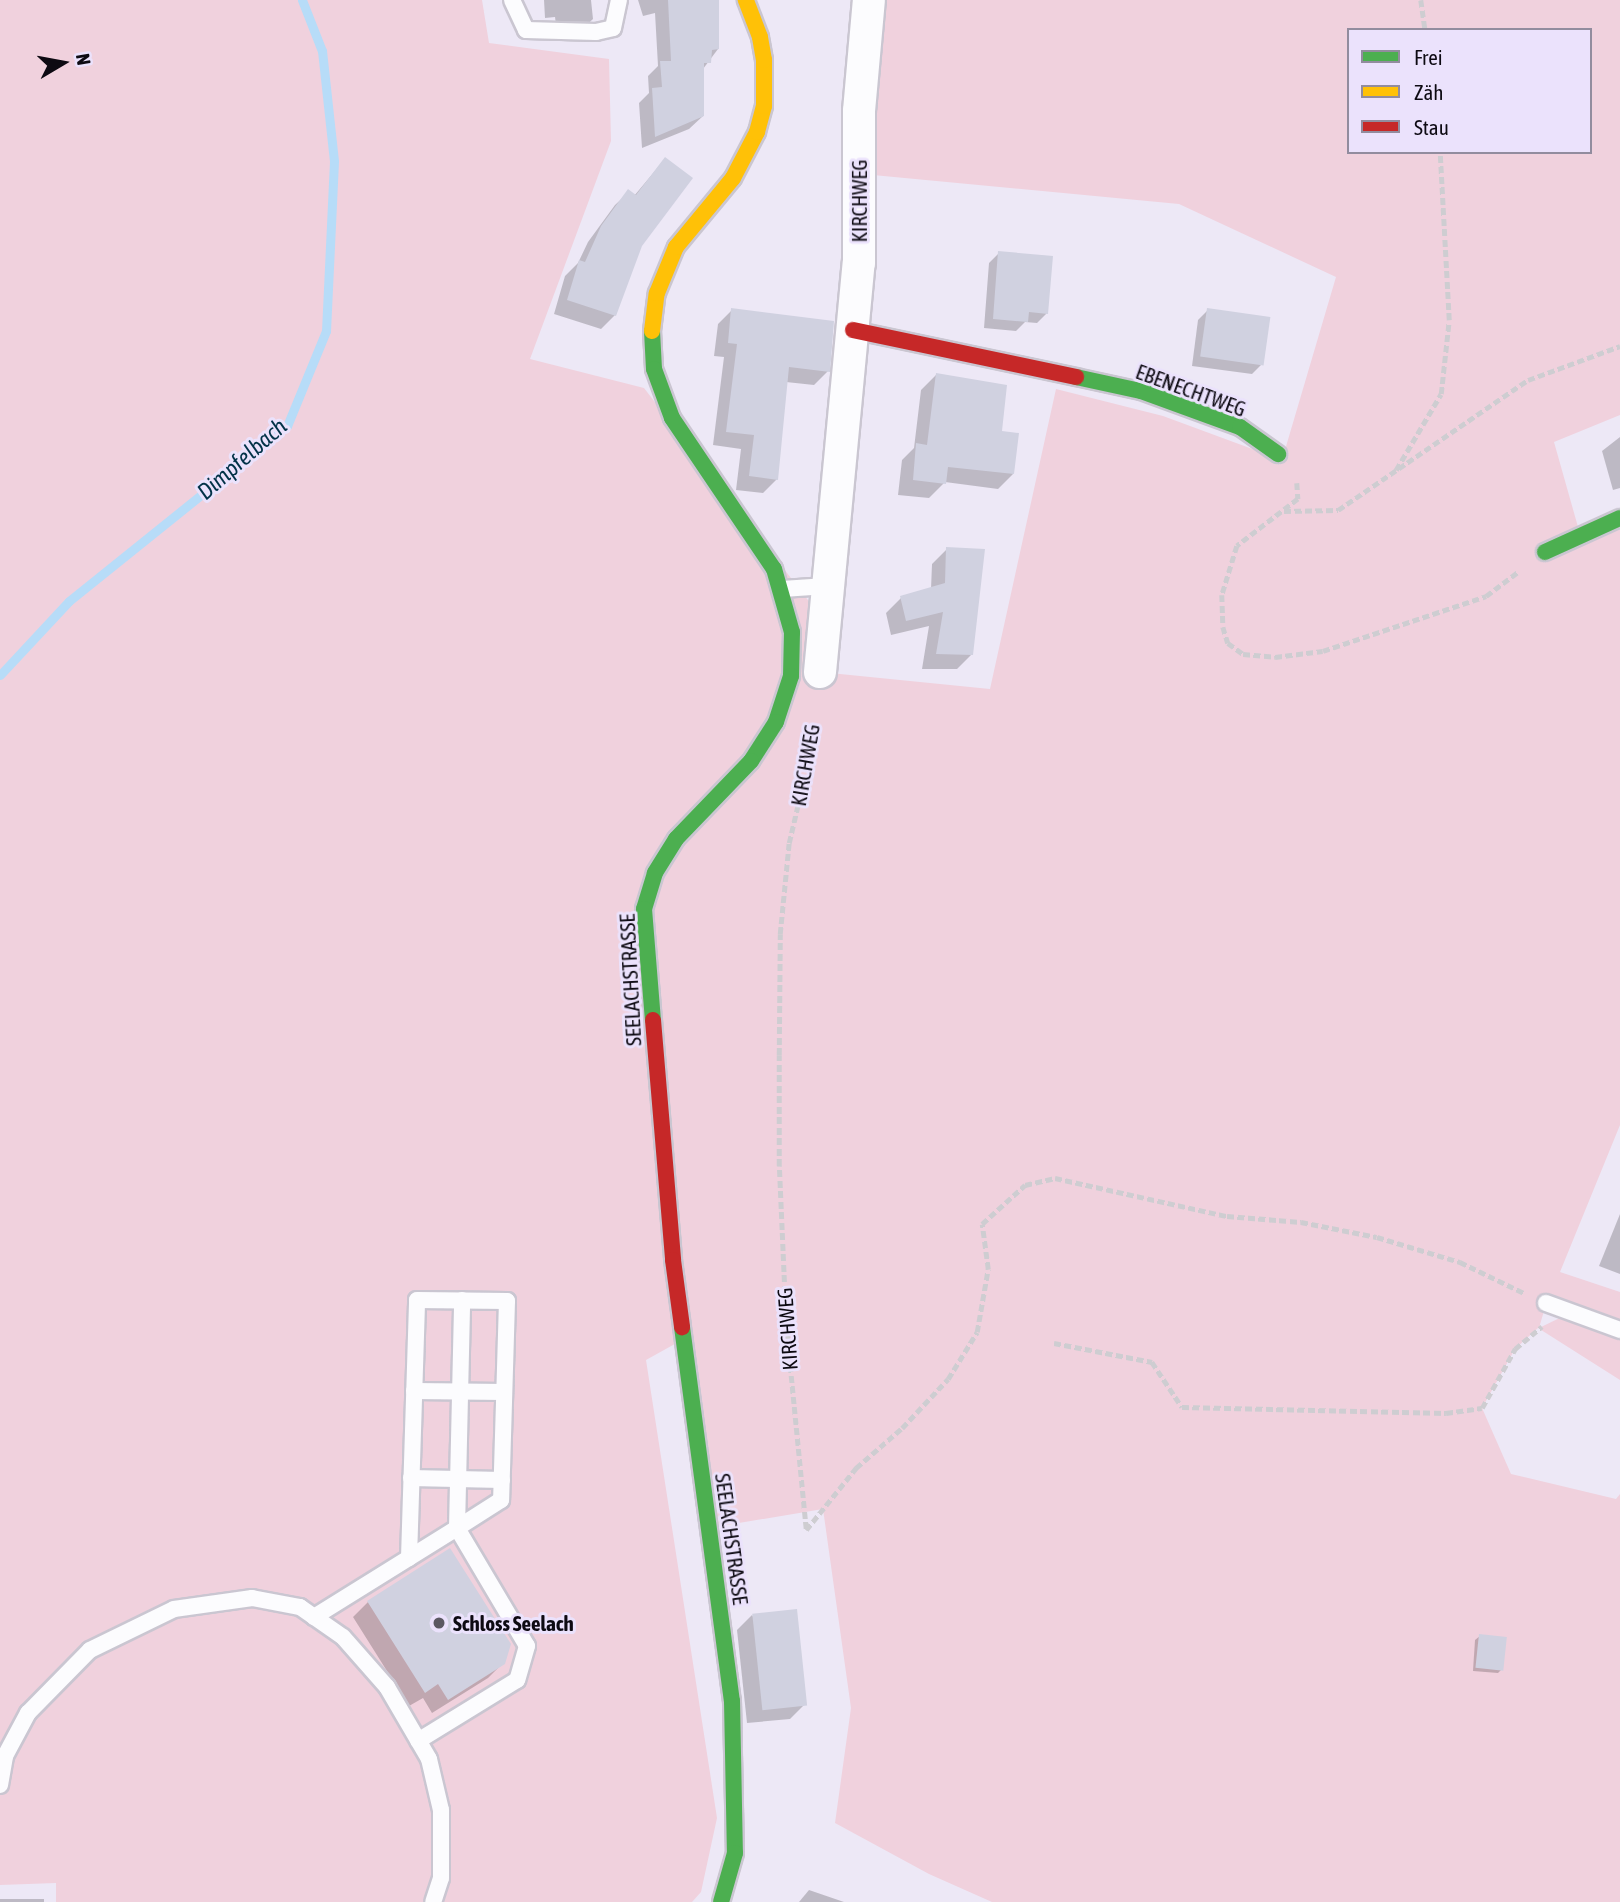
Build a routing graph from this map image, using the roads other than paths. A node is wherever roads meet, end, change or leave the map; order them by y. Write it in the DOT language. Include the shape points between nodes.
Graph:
graph roads {
  1 [pos="512,0"];
  2 [pos="619,0"];
  3 [pos="746,0"];
  4 [pos="869,0"];
  5 [pos="853,330"];
  6 [pos="1278,454"];
  7 [pos="1620,518"];
  8 [pos="1545,552"];
  9 [pos="825,586"];
  10 [pos="782,589"];
  11 [pos="820,672"];
  12 [pos="463,1300"];
  13 [pos="1546,1303"];
  14 [pos="1620,1330"];
  15 [pos="414,1391"];
  16 [pos="460,1392"];
  17 [pos="504,1392"];
  18 [pos="411,1478"];
  19 [pos="458,1479"];
  20 [pos="502,1480"];
  21 [pos="457,1528"];
  22 [pos="409,1558"];
  23 [pos="314,1617"];
  24 [pos="418,1741"];
  25 [pos="0,1785"];
  26 [pos="433,1902"];
  27 [pos="721,1902"];
  1 -- 2 [label="lane" via="526,30 596,33 612,28"];
  3 -- 10 [label="street, SEELACHSTRASSE" via="764,60 764,106 757,132 733,178 670,258 657,293 651,342 654,369 673,418 762,550"];
  4 -- 5 [label="street, KIRCHWEG" via="859,111 859,263"];
  5 -- 6 [label="street, EBENECHTWEG" via="1141,391 1240,427"];
  5 -- 9 [label="street, KIRCHWEG"];
  7 -- 8 [label="street"];
  9 -- 10 [label="lane"];
  9 -- 11 [label="street, KIRCHWEG"];
  10 -- 27 [label="street, SEELACHSTRASSE" via="792,654 776,722 751,761 676,839 655,873 645,909 673,1260 732,1701 735,1853"];
  12 -- 15 [label="lane" via="417,1300"];
  12 -- 16 [label="lane"];
  12 -- 17 [label="lane" via="507,1301"];
  13 -- 14 [label="lane"];
  15 -- 16 [label="lane"];
  15 -- 18 [label="lane"];
  16 -- 17 [label="lane"];
  16 -- 19 [label="lane"];
  17 -- 20 [label="lane"];
  18 -- 19 [label="lane"];
  18 -- 22 [label="lane"];
  19 -- 20 [label="lane"];
  19 -- 21 [label="lane"];
  20 -- 21 [label="lane" via="501,1500"];
  21 -- 22 [label="lane"];
  21 -- 24 [label="lane" via="527,1646 517,1680"];
  22 -- 23 [label="lane"];
  23 -- 24 [label="lane" via="343,1637 387,1687"];
  23 -- 25 [label="lane" via="300,1607 252,1598 174,1609 90,1650 28,1713 5,1756"];
  24 -- 26 [label="lane" via="429,1759 441,1810 441,1878"];
}
